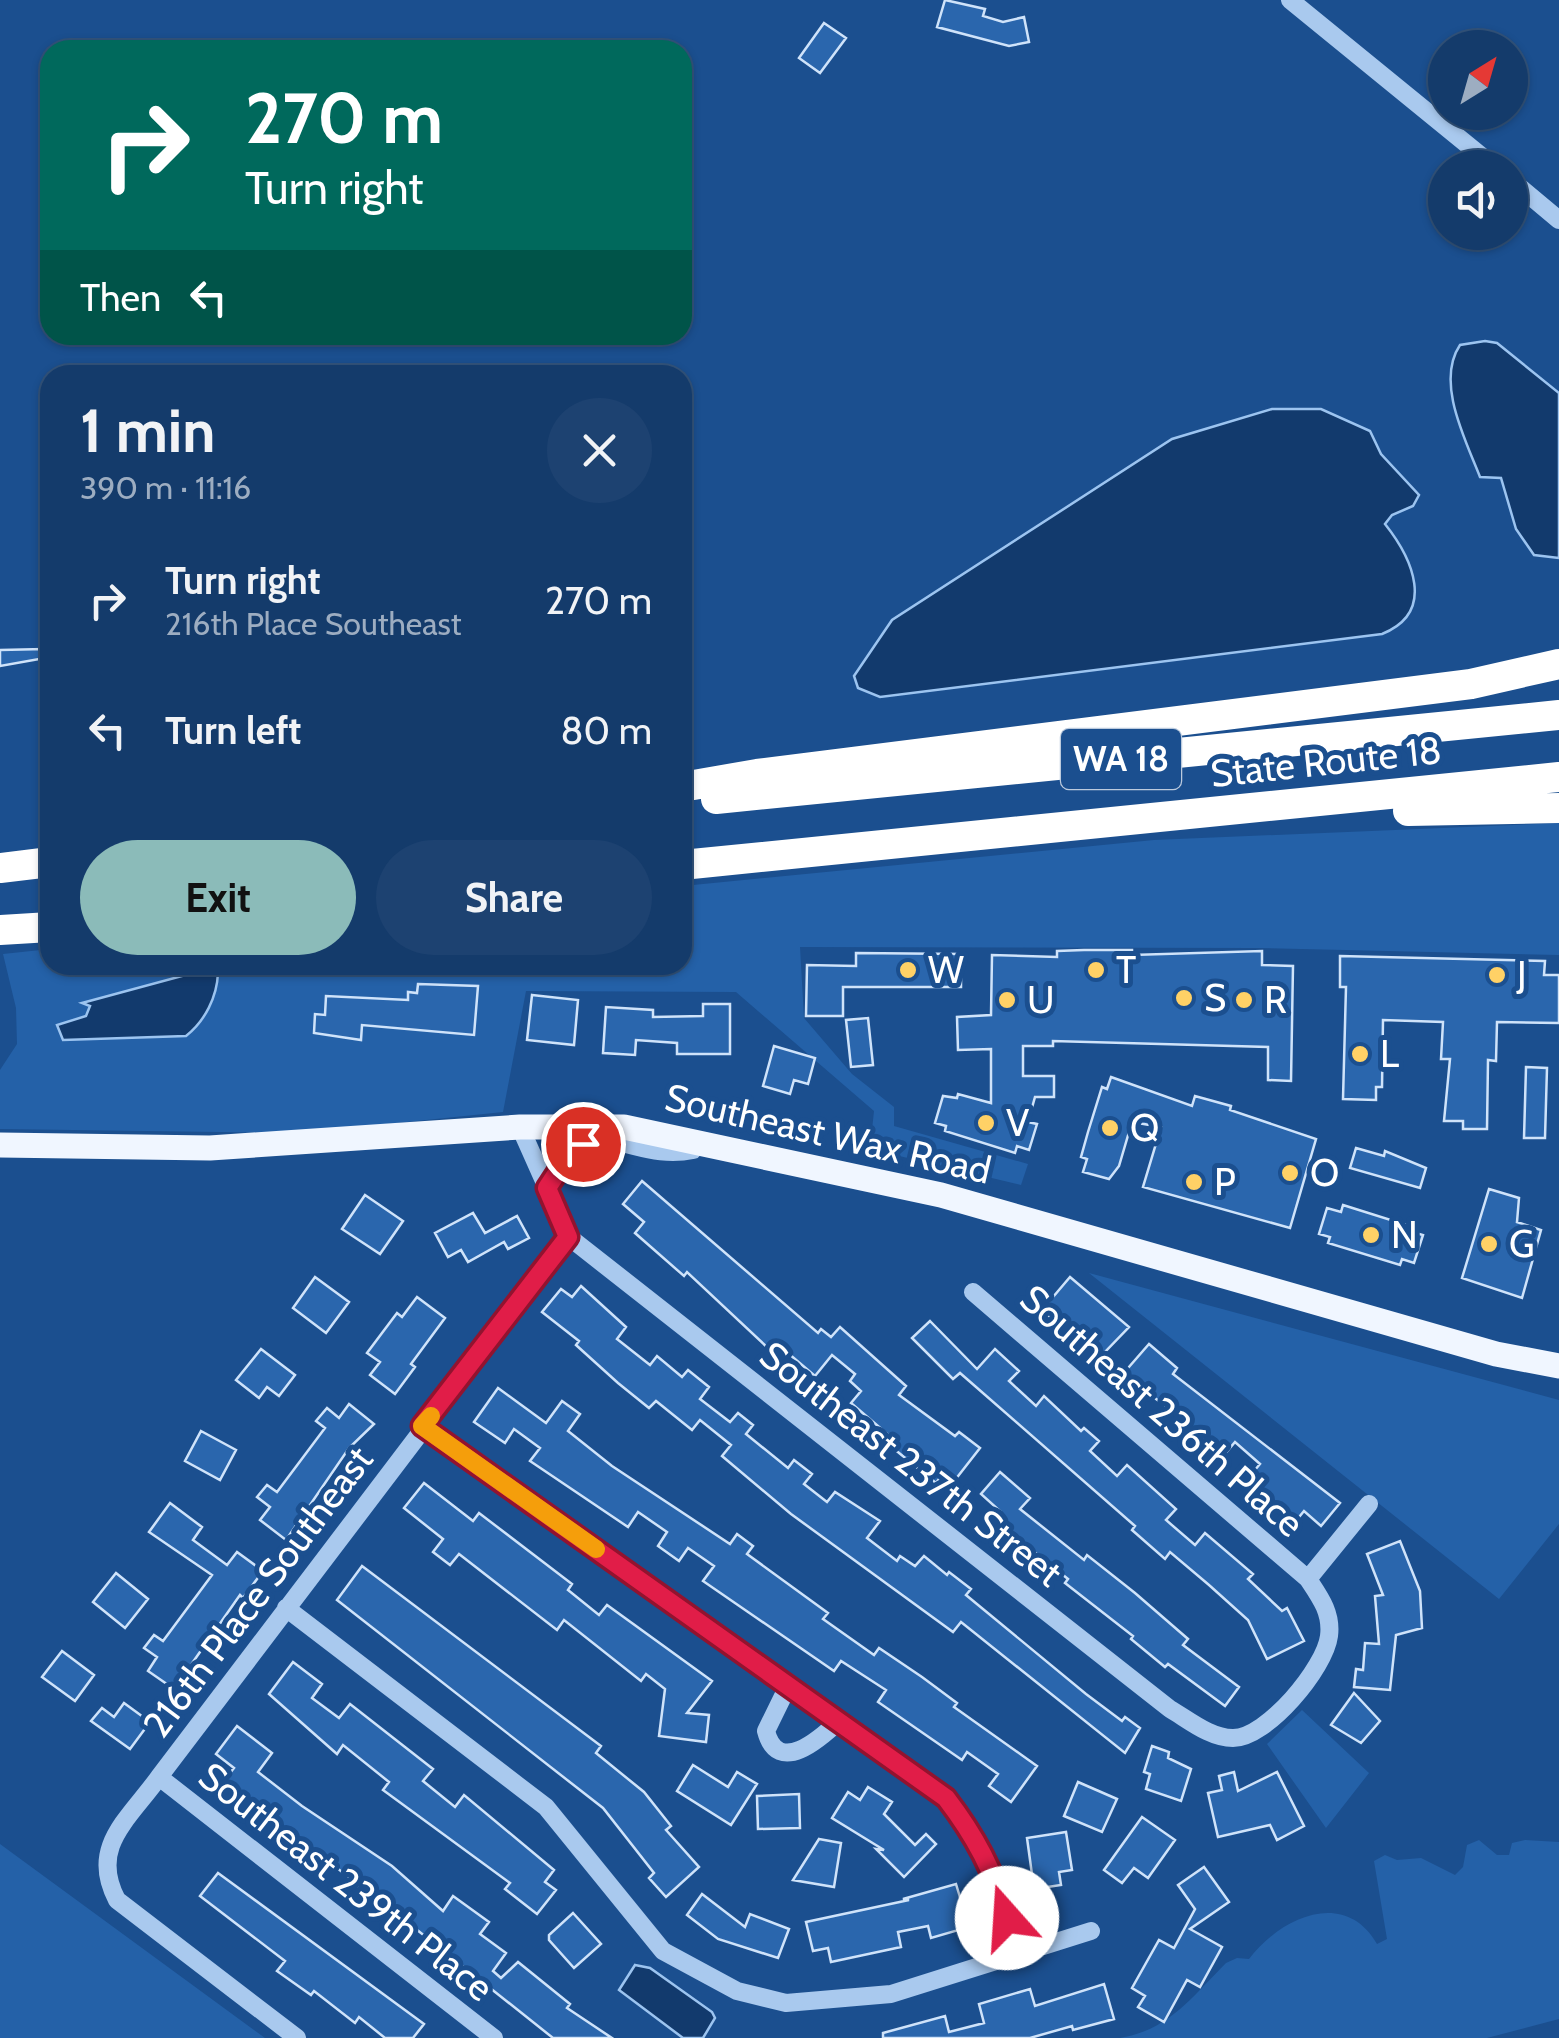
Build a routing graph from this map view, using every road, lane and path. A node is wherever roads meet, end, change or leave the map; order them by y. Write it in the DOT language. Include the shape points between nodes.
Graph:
graph roads {
  1 [pos="1290,0"];
  2 [pos="1474,150"];
  3 [pos="1528,194"];
  4 [pos="1559,220"];
  5 [pos="1559,664"];
  6 [pos="1559,715"];
  7 [pos="1559,777"];
  8 [pos="692,786"];
  9 [pos="692,801"];
  10 [pos="1559,808"];
  11 [pos="1210,815"];
  12 [pos="40,863"];
  13 [pos="692,864"];
  14 [pos="0,868"];
  15 [pos="40,927"];
  16 [pos="0,930"];
  17 [pos="520,1127"];
  18 [pos="0,1145"];
  19 [pos="719,1145"];
  20 [pos="547,1188"];
  21 [pos="568,1237"];
  22 [pos="973,1292"];
  23 [pos="1559,1366"];
  24 [pos="422,1426"];
  25 [pos="1369,1504"];
  26 [pos="1308,1579"];
  27 [pos="286,1608"];
  28 [pos="788,1684"];
  29 [pos="840,1720"];
  30 [pos="159,1778"];
  31 [pos="1092,1932"];
  32 [pos="1017,1953"];
  33 [pos="298,2038"];
  34 [pos="494,2038"];
  1 -- 2 [label="street"];
  3 -- 4 [label="street"];
  5 -- 8 [label="highway" via="1470,684"];
  6 -- 9 [label="highway, State Route 18 / WA 18"];
  7 -- 11 [label="highway, State Route 18 / WA 18"];
  10 -- 11 [label="highway"];
  11 -- 13 [label="highway, State Route 18 / WA 18"];
  12 -- 14 [label="highway"];
  15 -- 16 [label="highway"];
  17 -- 18 [label="main road, Southeast Wax Road" via="210,1148"];
  17 -- 19 [label="main road, Southeast Wax Road" via="624,1127"];
  17 -- 20 [label="street, Southeast 237th Street"];
  19 -- 20 [label="street" via="685,1152 602,1140 583,1144"];
  19 -- 23 [label="main road, Southeast Wax Road" via="942,1195 1496,1354"];
  20 -- 21 [label="street, Southeast 237th Street"];
  21 -- 24 [label="street, 216th Place Southeast"];
  21 -- 26 [label="street, Southeast 237th Street" via="1170,1709 1216,1736 1236,1738 1266,1725 1322,1660 1330,1633 1325,1604"];
  22 -- 26 [label="street, Southeast 236th Place"];
  24 -- 27 [label="street, 216th Place Southeast"];
  24 -- 28 [label="street"];
  25 -- 26 [label="street"];
  27 -- 30 [label="street, 216th Place Southeast"];
  27 -- 32 [label="street" via="546,1807 664,1950 737,1991 786,2003 892,1994"];
  28 -- 29 [label="street"];
  28 -- 29 [label="street" via="766,1731 777,1749 804,1750"];
  29 -- 32 [label="street" via="946,1798 974,1834 997,1882"];
  30 -- 33 [label="street, 216th Place Southeast" via="104,1861 116,1900"];
  30 -- 34 [label="street, Southeast 239th Place"];
  31 -- 32 [label="street"];
}
